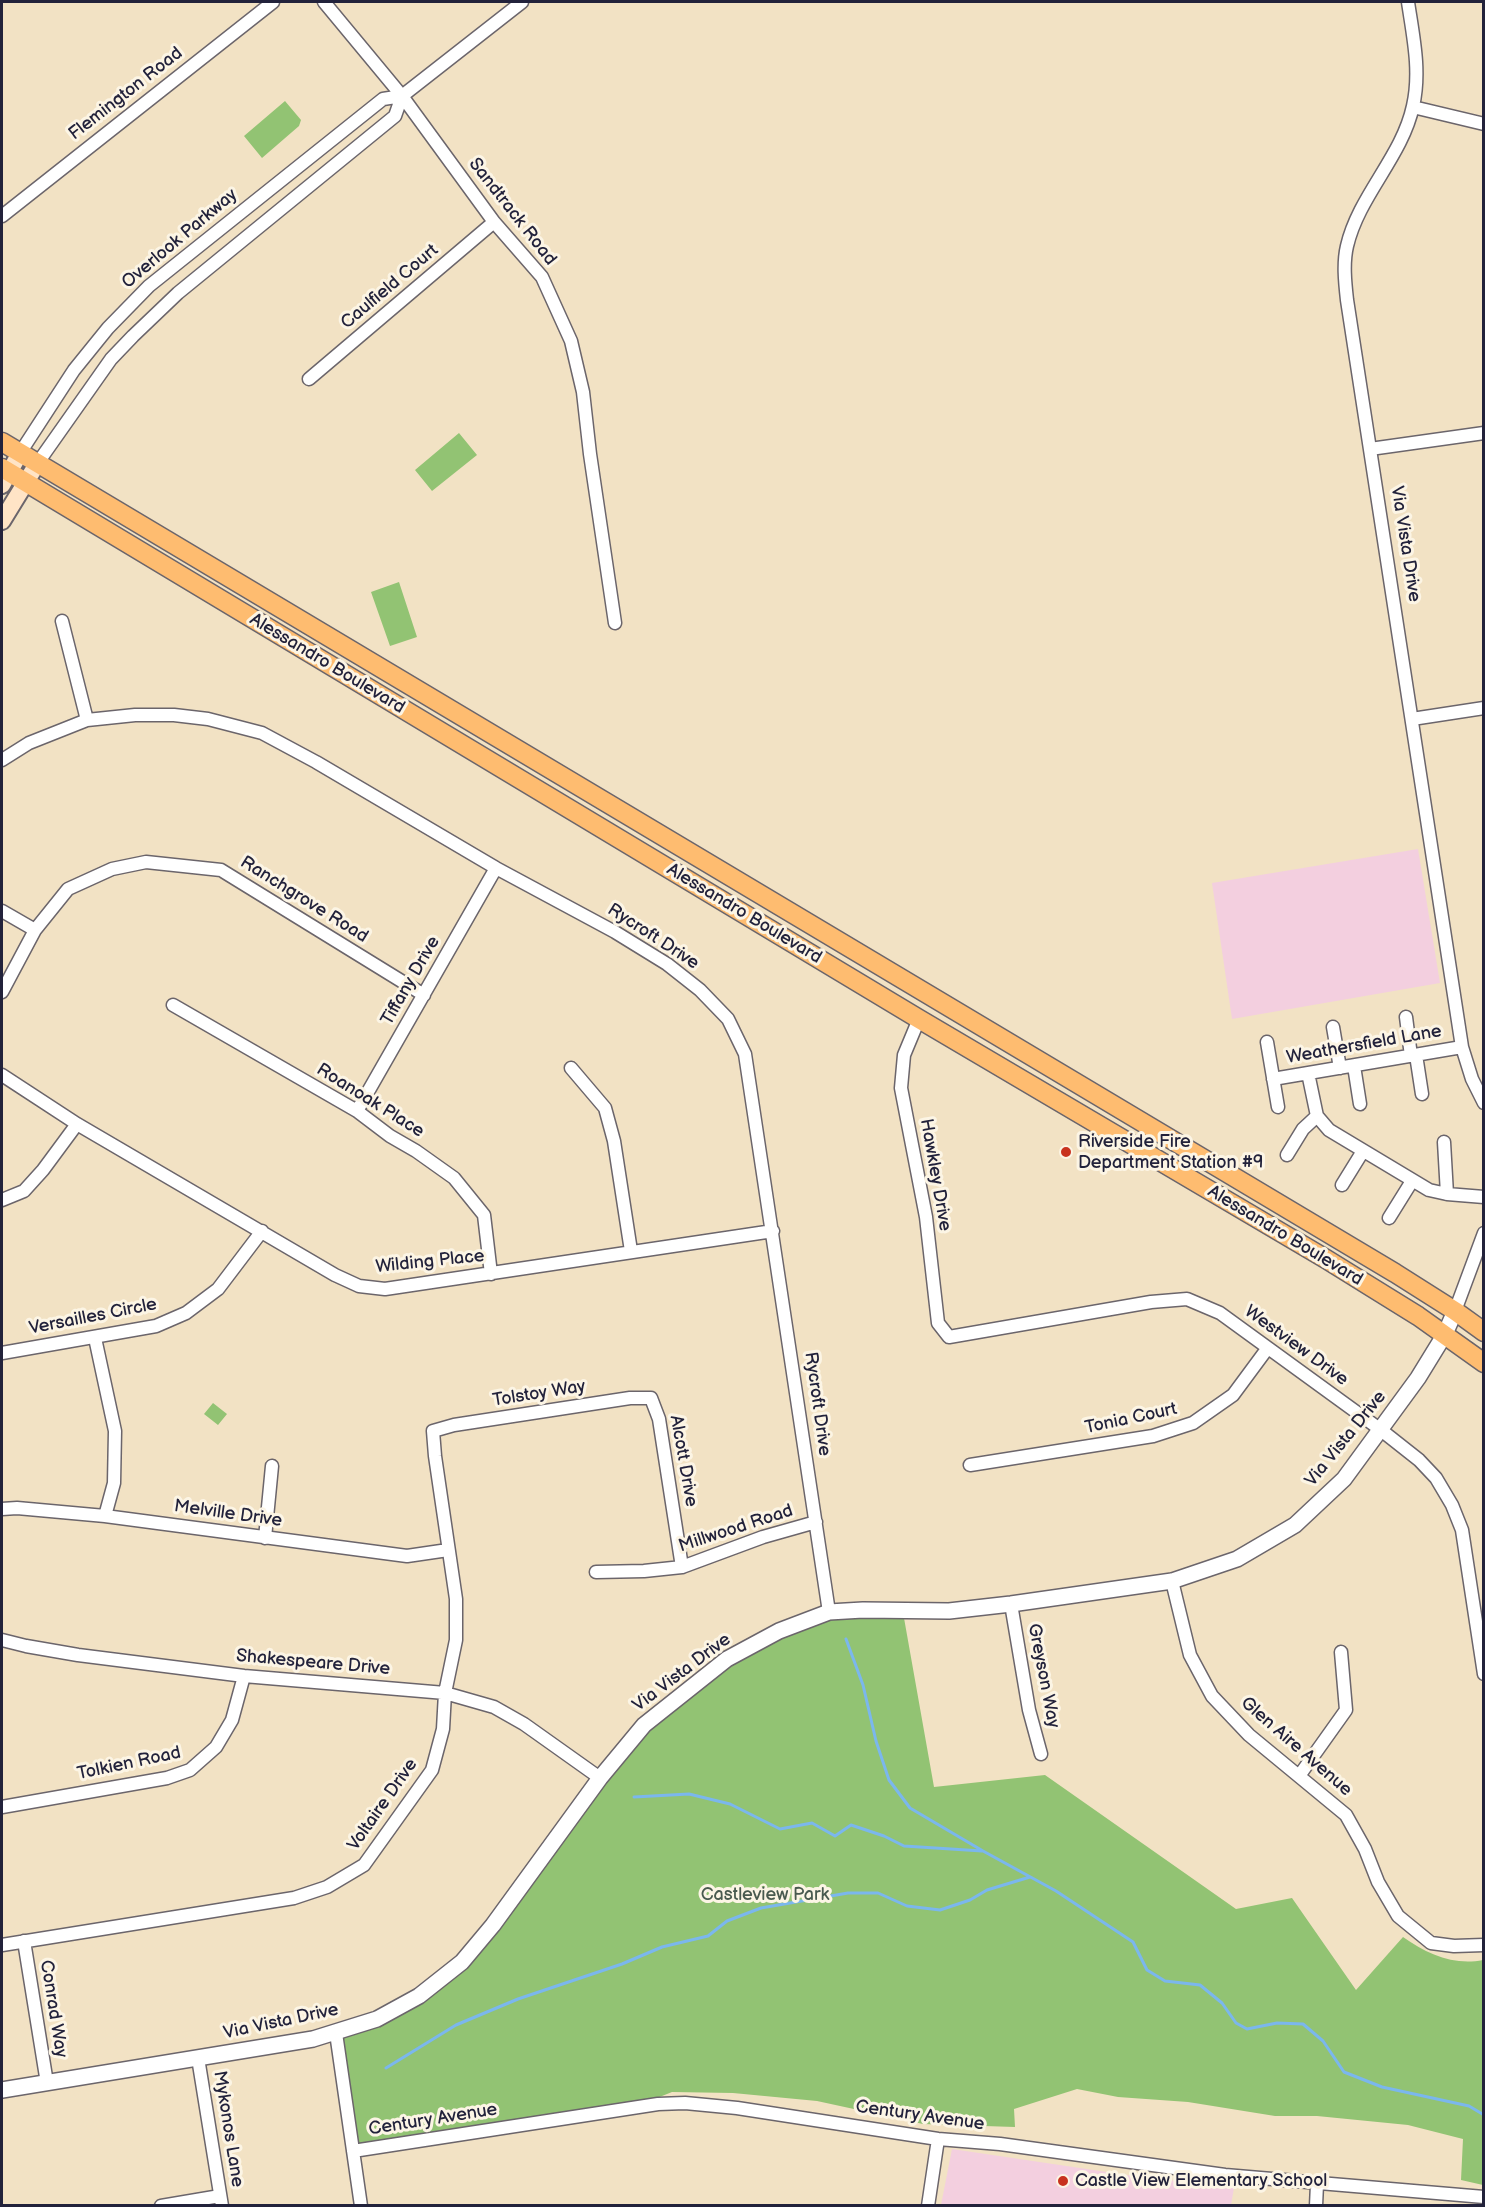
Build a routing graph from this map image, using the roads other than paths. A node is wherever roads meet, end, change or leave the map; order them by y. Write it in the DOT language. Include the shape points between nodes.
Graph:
graph roads {
  1 [pos="273,2"];
  2 [pos="324,2"];
  3 [pos="522,2"];
  4 [pos="1407,2"];
  5 [pos="402,96"];
  6 [pos="1413,107"];
  7 [pos="1484,124"];
  8 [pos="2,216"];
  9 [pos="494,222"];
  10 [pos="309,379"];
  11 [pos="1484,433"];
  12 [pos="2,442"];
  13 [pos="1370,449"];
  14 [pos="20,453"];
  15 [pos="37,464"];
  16 [pos="4,475"];
  17 [pos="25,483"];
  18 [pos="2,521"];
  19 [pos="62,621"];
  20 [pos="615,623"];
  21 [pos="1484,708"];
  22 [pos="1412,719"];
  23 [pos="87,720"];
  24 [pos="2,760"];
  25 [pos="496,868"];
  26 [pos="2,911"];
  27 [pos="35,930"];
  28 [pos="2,992"];
  29 [pos="424,995"];
  30 [pos="173,1005"];
  31 [pos="1406,1017"];
  32 [pos="919,1019"];
  33 [pos="1333,1027"];
  34 [pos="1266,1042"];
  35 [pos="1462,1047"];
  36 [pos="1414,1055"];
  37 [pos="1353,1066"];
  38 [pos="571,1068"];
  39 [pos="1340,1068"];
  40 [pos="1308,1073"];
  41 [pos="2,1075"];
  42 [pos="1273,1079"];
  43 [pos="1422,1095"];
  44 [pos="1484,1103"];
  45 [pos="1360,1104"];
  46 [pos="1278,1107"];
  47 [pos="357,1111"];
  48 [pos="1317,1116"];
  49 [pos="77,1124"];
  50 [pos="1444,1142"];
  51 [pos="1363,1151"];
  52 [pos="1287,1155"];
  53 [pos="1412,1181"];
  54 [pos="1342,1185"];
  55 [pos="1447,1194"];
  56 [pos="1484,1197"];
  57 [pos="2,1200"];
  58 [pos="1389,1218"];
  59 [pos="262,1231"];
  60 [pos="773,1231"];
  61 [pos="1484,1233"];
  62 [pos="631,1251"];
  63 [pos="491,1274"];
  64 [pos="1455,1311"];
  65 [pos="1484,1332"];
  66 [pos="1444,1334"];
  67 [pos="949,1336"];
  68 [pos="95,1338"];
  69 [pos="1267,1349"];
  70 [pos="2,1353"];
  71 [pos="1484,1363"];
  72 [pos="651,1398"];
  73 [pos="433,1431"];
  74 [pos="1381,1431"];
  75 [pos="970,1465"];
  76 [pos="272,1466"];
  77 [pos="2,1509"];
  78 [pos="105,1516"];
  79 [pos="816,1522"];
  80 [pos="265,1538"];
  81 [pos="448,1550"];
  82 [pos="682,1568"];
  83 [pos="596,1572"];
  84 [pos="1172,1581"];
  85 [pos="1011,1604"];
  86 [pos="829,1612"];
  87 [pos="2,1640"];
  88 [pos="1341,1652"];
  89 [pos="1484,1674"];
  90 [pos="244,1676"];
  91 [pos="445,1693"];
  92 [pos="1041,1754"];
  93 [pos="1299,1776"];
  94 [pos="600,1778"];
  95 [pos="2,1807"];
  96 [pos="24,1941"];
  97 [pos="2,1945"];
  98 [pos="1484,1945"];
  99 [pos="336,2033"];
  100 [pos="198,2058"];
  101 [pos="47,2083"];
  102 [pos="2,2090"];
  103 [pos="938,2139"];
  104 [pos="353,2151"];
  105 [pos="1317,2184"];
  106 [pos="1484,2197"];
  107 [pos="221,2201"];
  108 [pos="161,2205"];
  109 [pos="361,2205"];
  110 [pos="928,2205"];
  111 [pos="1316,2205"];
  1 -- 8 [label="street, Flemington Road"];
  2 -- 5 [label="street, Sandtrack Road"];
  3 -- 5 [label="street, Overlook Parkway"];
  4 -- 6 [label="street, Via Vista Drive" via="1416,52"];
  5 -- 9 [label="street, Sandtrack Road"];
  5 -- 14 [label="street, Overlook Parkway" via="383,99 149,286 74,370"];
  5 -- 15 [label="street, Overlook Parkway" via="395,116 178,293 133,336 111,359"];
  6 -- 7 [label="street"];
  6 -- 13 [label="street, Via Vista Drive" via="1404,133 1356,220 1347,246 1347,300"];
  9 -- 10 [label="street, Caulfield Court"];
  9 -- 20 [label="street, Sandtrack Road" via="542,277 571,341 583,392"];
  11 -- 13 [label="street"];
  12 -- 14 [label="main road, Alessandro Boulevard"];
  13 -- 22 [label="street, Via Vista Drive"];
  14 -- 15 [label="main road, Alessandro Boulevard"];
  14 -- 16 [label="main road"];
  15 -- 17 [label="main road"];
  15 -- 64 [label="main road, Alessandro Boulevard"];
  16 -- 17 [label="main road, Alessandro Boulevard"];
  17 -- 18 [label="main road"];
  17 -- 32 [label="main road, Alessandro Boulevard"];
  19 -- 23 [label="street"];
  21 -- 22 [label="street"];
  22 -- 35 [label="street, Via Vista Drive"];
  23 -- 24 [label="street, Rycroft Drive" via="28,744"];
  23 -- 25 [label="street, Rycroft Drive" via="174,715 262,733"];
  25 -- 29 [label="street, Tiffany Drive"];
  25 -- 60 [label="street, Rycroft Drive" via="667,964 728,1018 745,1054"];
  26 -- 27 [label="street"];
  27 -- 28 [label="street, Ranchgrove Road"];
  27 -- 29 [label="street, Ranchgrove Road" via="68,890 112,869 146,862 221,870"];
  29 -- 47 [label="street, Tiffany Drive"];
  30 -- 47 [label="street, Roanoak Place"];
  31 -- 36 [label="street"];
  32 -- 66 [label="main road, Alessandro Boulevard" via="1326,1259"];
  32 -- 67 [label="street, Hawkley Drive" via="904,1054 901,1088 926,1217 938,1323"];
  33 -- 39 [label="street"];
  34 -- 42 [label="street"];
  35 -- 36 [label="street, Weathersfield Lane"];
  35 -- 44 [label="street, Via Vista Drive"];
  36 -- 37 [label="street, Weathersfield Lane"];
  36 -- 43 [label="street"];
  37 -- 39 [label="street, Weathersfield Lane"];
  37 -- 45 [label="street"];
  38 -- 62 [label="street" via="605,1108"];
  39 -- 40 [label="street, Weathersfield Lane"];
  40 -- 42 [label="street, Weathersfield Lane"];
  40 -- 48 [label="street"];
  41 -- 49 [label="street, Wilding Place"];
  42 -- 46 [label="street"];
  47 -- 63 [label="street, Roanoak Place" via="454,1178 484,1215"];
  48 -- 51 [label="street" via="1329,1130"];
  48 -- 52 [label="street" via="1303,1129"];
  49 -- 57 [label="street" via="24,1191"];
  49 -- 59 [label="street, Wilding Place"];
  50 -- 55 [label="street"];
  51 -- 53 [label="street"];
  51 -- 54 [label="street"];
  53 -- 55 [label="street"];
  53 -- 58 [label="street"];
  55 -- 56 [label="street"];
  59 -- 63 [label="street, Wilding Place" via="359,1286 385,1289"];
  59 -- 68 [label="street, Versailles Circle" via="218,1289 186,1313 156,1326"];
  60 -- 62 [label="street, Wilding Place"];
  60 -- 79 [label="street, Rycroft Drive"];
  61 -- 64 [label="street, Via Vista Drive"];
  62 -- 63 [label="street, Wilding Place"];
  64 -- 65 [label="main road, Alessandro Boulevard"];
  64 -- 66 [label="street, Via Vista Drive"];
  66 -- 71 [label="main road, Alessandro Boulevard"];
  66 -- 74 [label="street, Via Vista Drive"];
  67 -- 69 [label="street, Westview Drive" via="1187,1299 1220,1313"];
  68 -- 70 [label="street, Versailles Circle"];
  68 -- 78 [label="street" via="115,1431 114,1483"];
  69 -- 74 [label="street, Westview Drive"];
  69 -- 75 [label="street, Tonia Court" via="1233,1395 1193,1423 1153,1436"];
  72 -- 73 [label="street, Tolstoy Way" via="630,1398"];
  72 -- 82 [label="street, Alcott Drive" via="659,1419"];
  73 -- 81 [label="street, Voltaire Drive"];
  74 -- 84 [label="street, Via Vista Drive" via="1344,1479 1294,1525 1237,1559"];
  74 -- 89 [label="street, Westview Drive" via="1419,1460 1436,1478 1452,1505 1461,1530"];
  76 -- 80 [label="street"];
  77 -- 78 [label="street, Melville Drive"];
  78 -- 80 [label="street, Melville Drive"];
  79 -- 82 [label="street, Millwood Road" via="763,1537"];
  79 -- 86 [label="street, Rycroft Drive"];
  80 -- 81 [label="street, Melville Drive" via="407,1556"];
  81 -- 91 [label="street, Voltaire Drive" via="456,1599 456,1640"];
  82 -- 83 [label="street, Millwood Road"];
  84 -- 85 [label="street, Via Vista Drive"];
  84 -- 93 [label="street, Glen Aire Avenue" via="1190,1655 1212,1696 1249,1735"];
  85 -- 86 [label="street, Via Vista Drive" via="949,1611"];
  85 -- 92 [label="street, Greyson Way" via="1029,1710"];
  86 -- 94 [label="street, Via Vista Drive" via="779,1631 727,1659 644,1725"];
  87 -- 90 [label="street, Shakespeare Drive" via="78,1655"];
  88 -- 93 [label="street" via="1346,1710"];
  90 -- 91 [label="street, Shakespeare Drive"];
  90 -- 95 [label="street, Tolkien Road" via="232,1720 216,1747 190,1770 167,1778"];
  91 -- 94 [label="street, Shakespeare Drive" via="494,1707"];
  91 -- 96 [label="street, Voltaire Drive" via="443,1729 432,1770 364,1865 327,1887 294,1898"];
  93 -- 98 [label="street, Glen Aire Avenue" via="1346,1815 1398,1916 1431,1943"];
  94 -- 99 [label="street, Via Vista Drive" via="462,1962 419,1996 377,2019"];
  96 -- 97 [label="street, Voltaire Drive"];
  96 -- 101 [label="street, Conrad Way"];
  99 -- 100 [label="street, Via Vista Drive"];
  99 -- 104 [label="street"];
  100 -- 101 [label="street, Via Vista Drive"];
  100 -- 107 [label="street, Mykonos Lane"];
  101 -- 102 [label="street, Via Vista Drive"];
  103 -- 104 [label="street, Century Avenue" via="685,2103"];
  103 -- 105 [label="street, Century Avenue"];
  103 -- 110 [label="street"];
  104 -- 109 [label="street"];
  105 -- 106 [label="street, Century Avenue"];
  105 -- 111 [label="street"];
  107 -- 108 [label="street"];
}
